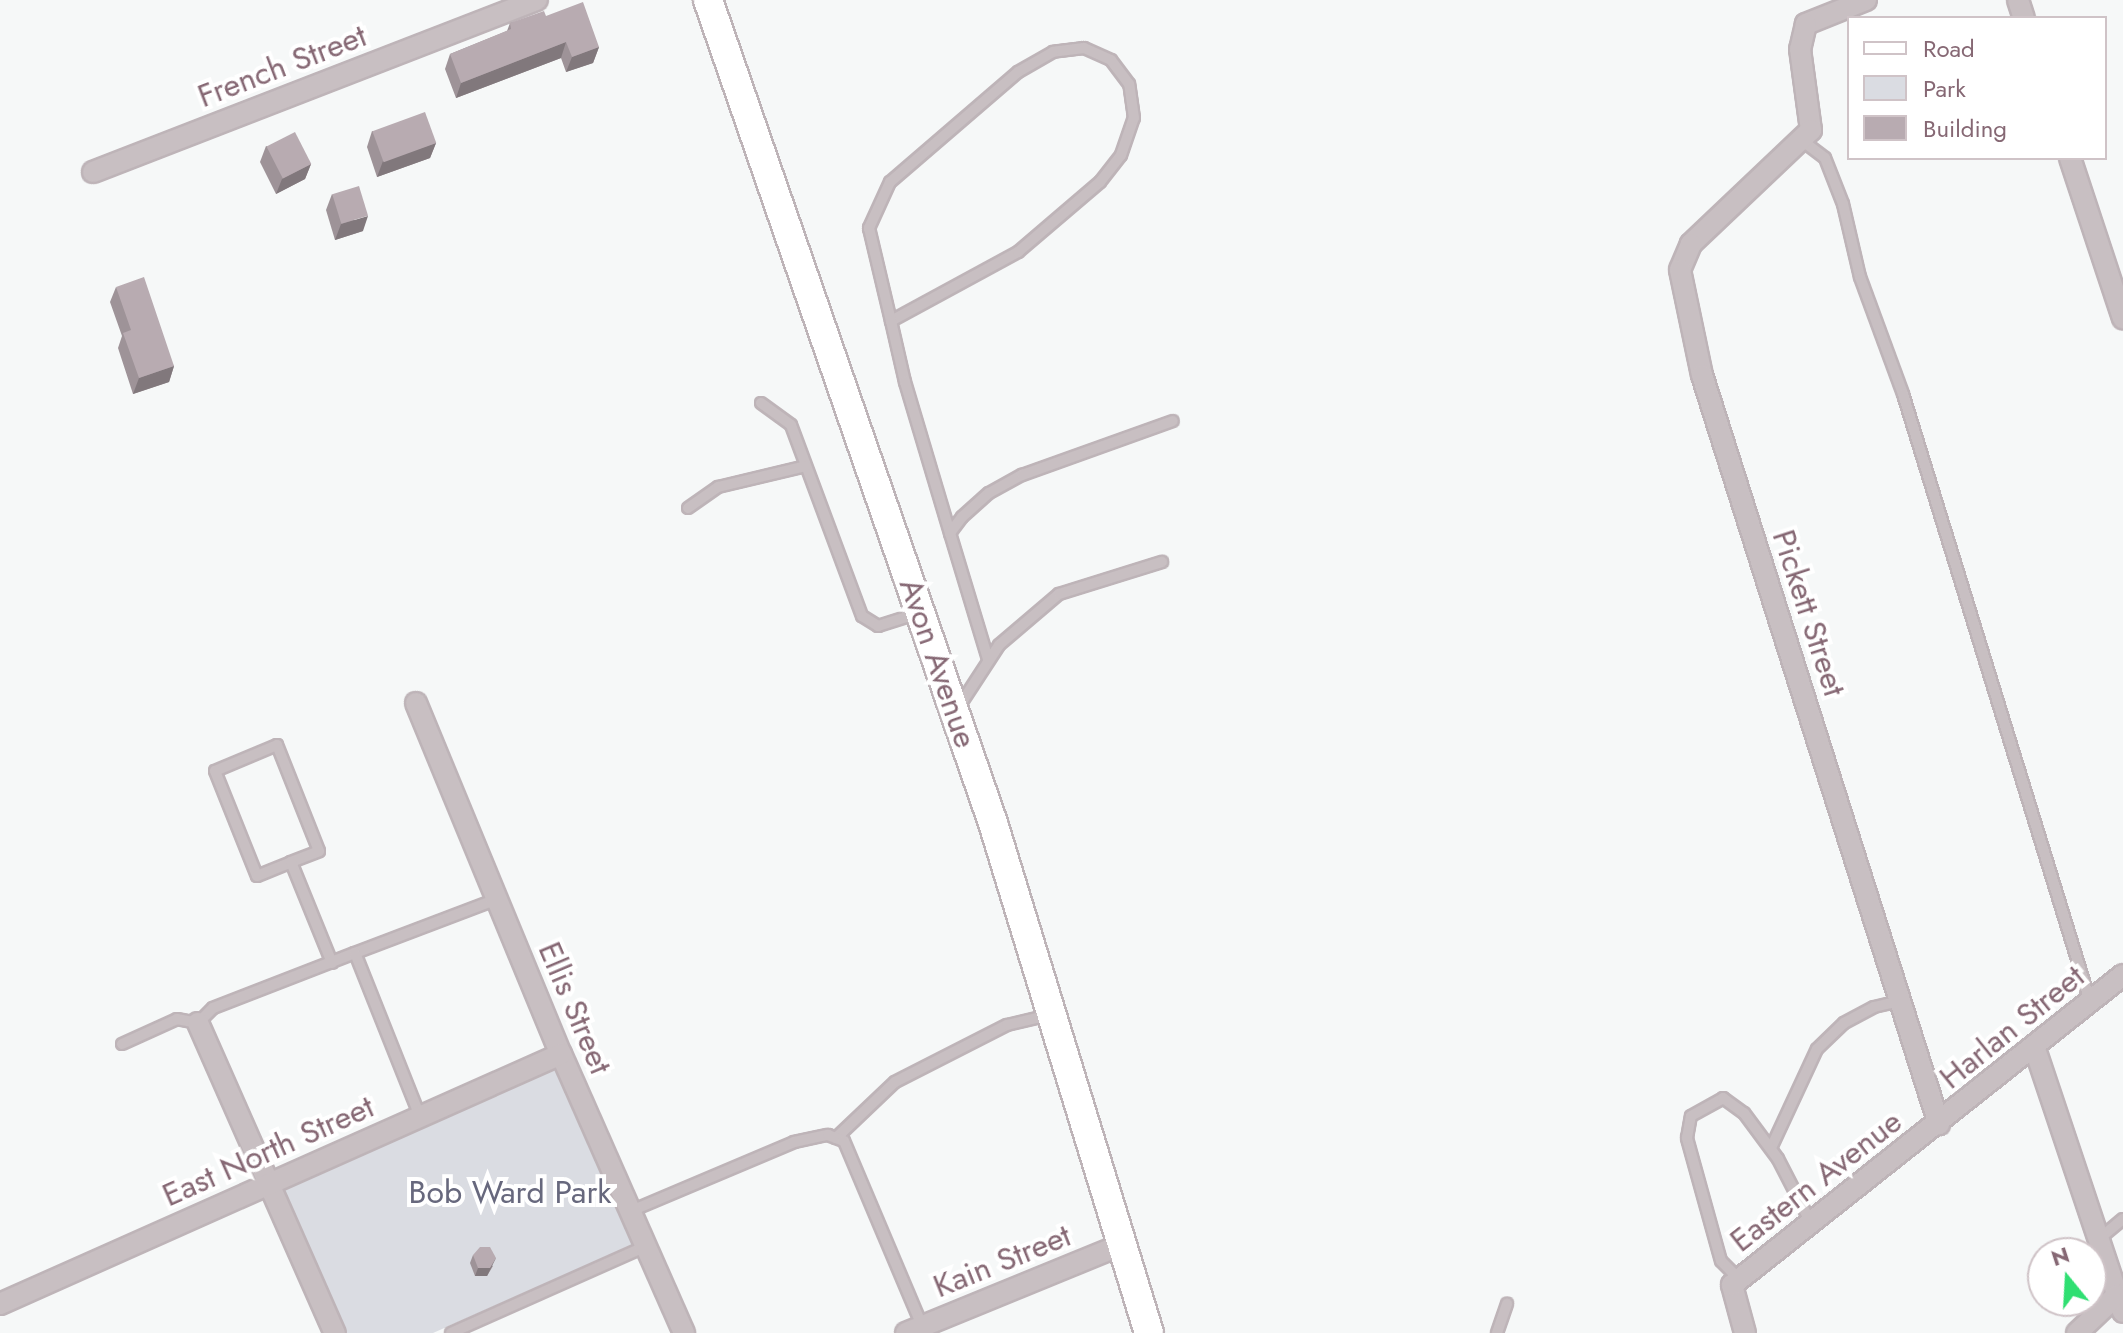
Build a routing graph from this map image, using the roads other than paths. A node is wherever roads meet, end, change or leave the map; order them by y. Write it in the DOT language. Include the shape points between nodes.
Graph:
graph roads {
  1 [pos="537,0"];
  2 [pos="708,0"];
  3 [pos="1866,0"];
  4 [pos="1804,142"];
  5 [pos="2071,160"];
  6 [pos="93,172"];
  7 [pos="2123,318"];
  8 [pos="891,321"];
  9 [pos="761,403"];
  10 [pos="1173,421"];
  11 [pos="806,466"];
  12 [pos="688,508"];
  13 [pos="950,533"];
  14 [pos="1162,562"];
  15 [pos="921,612"];
  16 [pos="988,659"];
  17 [pos="416,703"];
  18 [pos="955,713"];
  19 [pos="291,862"];
  20 [pos="497,899"];
  21 [pos="355,953"];
  22 [pos="332,963"];
  23 [pos="2123,975"];
  24 [pos="1900,1001"];
  25 [pos="2091,1003"];
  26 [pos="1051,1014"];
  27 [pos="198,1023"];
  28 [pos="122,1044"];
  29 [pos="2035,1049"];
  30 [pos="561,1054"];
  31 [pos="420,1116"];
  32 [pos="1939,1124"];
  33 [pos="836,1138"];
  34 [pos="1771,1148"];
  35 [pos="270,1183"];
  36 [pos="631,1211"];
  37 [pos="2123,1219"];
  38 [pos="1811,1223"];
  39 [pos="2098,1237"];
  40 [pos="2101,1237"];
  41 [pos="1121,1245"];
  42 [pos="646,1246"];
  43 [pos="2107,1264"];
  44 [pos="1739,1279"];
  45 [pos="0,1304"];
  46 [pos="1507,1304"];
  47 [pos="2120,1304"];
  48 [pos="914,1330"];
  49 [pos="335,1333"];
  50 [pos="451,1333"];
  51 [pos="684,1333"];
  52 [pos="1149,1333"];
  53 [pos="1497,1333"];
  54 [pos="1745,1333"];
  55 [pos="2077,1333"];
  1 -- 6 [label="street, French Street"];
  2 -- 15 [label="main road, Avon Avenue"];
  3 -- 4 [label="street" via="1806,24 1800,49 1811,130"];
  4 -- 24 [label="street, Pickett Street" via="1691,244 1680,270 1702,375"];
  4 -- 25 [label="lane" via="1825,158 1843,204 1860,277 1903,394"];
  5 -- 7 [label="street"];
  8 -- 8 [label="lane" via="869,228 890,182 1018,72 1053,52 1084,48 1111,60 1129,84 1134,118 1121,155 1100,182 1018,252"];
  8 -- 13 [label="lane"];
  9 -- 11 [label="lane" via="791,425"];
  10 -- 13 [label="lane" via="1022,475 989,493"];
  11 -- 12 [label="lane" via="718,487"];
  11 -- 15 [label="lane" via="862,616 878,626"];
  13 -- 16 [label="lane"];
  14 -- 16 [label="lane" via="1059,594"];
  15 -- 18 [label="main road, Avon Avenue"];
  16 -- 18 [label="lane"];
  17 -- 20 [label="street, Ellis Street"];
  18 -- 26 [label="main road, Avon Avenue"];
  19 -- 19 [label="lane" via="257,876 215,771 277,745 319,851"];
  19 -- 22 [label="lane"];
  20 -- 21 [label="lane"];
  20 -- 30 [label="street, Ellis Street"];
  21 -- 22 [label="lane"];
  21 -- 31 [label="lane"];
  22 -- 27 [label="lane" via="213,1008"];
  23 -- 25 [label="street, Harlan Street"];
  24 -- 32 [label="street, Pickett Street"];
  24 -- 34 [label="lane" via="1844,1023 1817,1049"];
  25 -- 29 [label="street, Harlan Street"];
  26 -- 33 [label="lane" via="1007,1025 895,1082"];
  26 -- 41 [label="main road, Avon Avenue"];
  27 -- 28 [label="lane" via="177,1019"];
  27 -- 35 [label="street"];
  29 -- 32 [label="street, Harlan Street"];
  29 -- 39 [label="street"];
  30 -- 31 [label="street, East North Street"];
  30 -- 36 [label="street, Ellis Street"];
  31 -- 35 [label="street, East North Street"];
  32 -- 38 [label="street, Eastern Avenue"];
  33 -- 36 [label="lane" via="794,1142"];
  33 -- 48 [label="lane" via="844,1141"];
  34 -- 38 [label="lane"];
  34 -- 44 [label="lane" via="1744,1113 1723,1098 1691,1116 1687,1138 1721,1261"];
  35 -- 45 [label="street, East North Street"];
  35 -- 49 [label="street"];
  36 -- 42 [label="street, Ellis Street"];
  37 -- 40 [label="lane"];
  38 -- 44 [label="street, Eastern Avenue"];
  41 -- 48 [label="street, Kain Street"];
  41 -- 52 [label="main road, Avon Avenue"];
  42 -- 50 [label="lane"];
  42 -- 51 [label="street, Ellis Street"];
  43 -- 47 [label="street"];
  44 -- 54 [label="street, Eastern Avenue" via="1732,1285"];
  46 -- 53 [label="lane"];
  47 -- 55 [label="street"];
}
